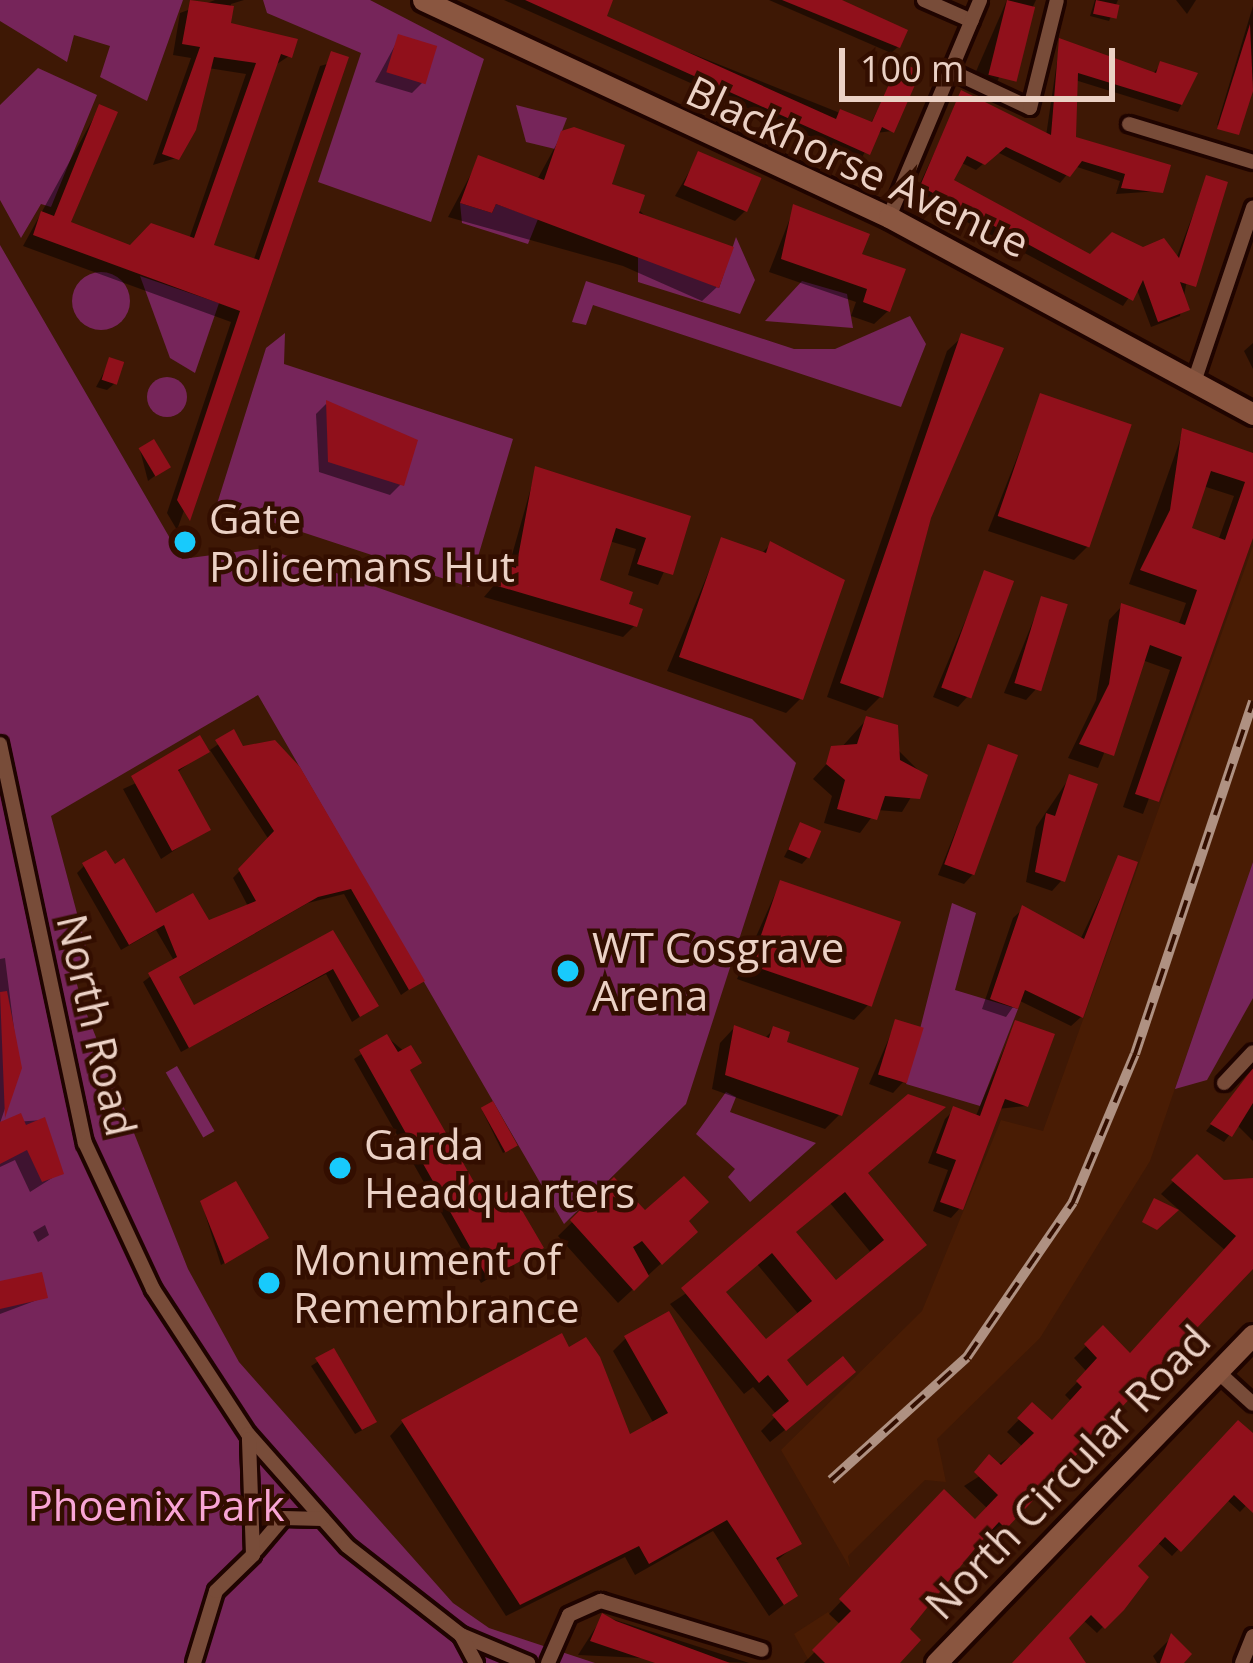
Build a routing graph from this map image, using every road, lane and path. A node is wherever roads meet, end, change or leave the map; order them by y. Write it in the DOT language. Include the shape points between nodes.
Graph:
graph roads {
  1 [pos="423,0"];
  2 [pos="924,0"];
  3 [pos="980,0"];
  4 [pos="1057,0"];
  5 [pos="971,21"];
  6 [pos="951,70"];
  7 [pos="1129,124"];
  8 [pos="1253,162"];
  9 [pos="1253,208"];
  10 [pos="889,217"];
  11 [pos="1195,379"];
  12 [pos="1253,414"];
  13 [pos="0,744"];
  14 [pos="1253,1052"];
  15 [pos="1224,1083"];
  16 [pos="1253,1335"];
  17 [pos="1218,1372"];
  18 [pos="1253,1404"];
  19 [pos="248,1434"];
  20 [pos="323,1519"];
  21 [pos="253,1555"];
  22 [pos="461,1635"];
  23 [pos="1253,1636"];
  24 [pos="762,1650"];
  25 [pos="194,1663"];
  26 [pos="476,1663"];
  27 [pos="528,1663"];
  28 [pos="548,1663"];
  29 [pos="937,1663"];
  30 [pos="1242,1663"];
  1 -- 10 [label="main road, Blackhorse Avenue"];
  2 -- 5 [label="street"];
  3 -- 5 [label="street"];
  4 -- 6 [label="street" via="1030,108"];
  5 -- 6 [label="street"];
  6 -- 10 [label="street"];
  7 -- 8 [label="street"];
  9 -- 11 [label="street"];
  10 -- 11 [label="main road, Blackhorse Avenue"];
  11 -- 12 [label="main road, Blackhorse Avenue"];
  13 -- 19 [label="street, North Road" via="85,1143 153,1289"];
  14 -- 15 [label="street"];
  16 -- 17 [label="main road, North Circular Road"];
  17 -- 18 [label="street"];
  17 -- 29 [label="main road, North Circular Road"];
  19 -- 20 [label="street"];
  19 -- 21 [label="street"];
  20 -- 21 [label="street" via="283,1518"];
  20 -- 22 [label="street" via="382,1580"];
  21 -- 25 [label="street" via="216,1591"];
  22 -- 26 [label="street"];
  22 -- 27 [label="street"];
  23 -- 30 [label="street"];
  24 -- 28 [label="street" via="602,1601 569,1615"];
}
